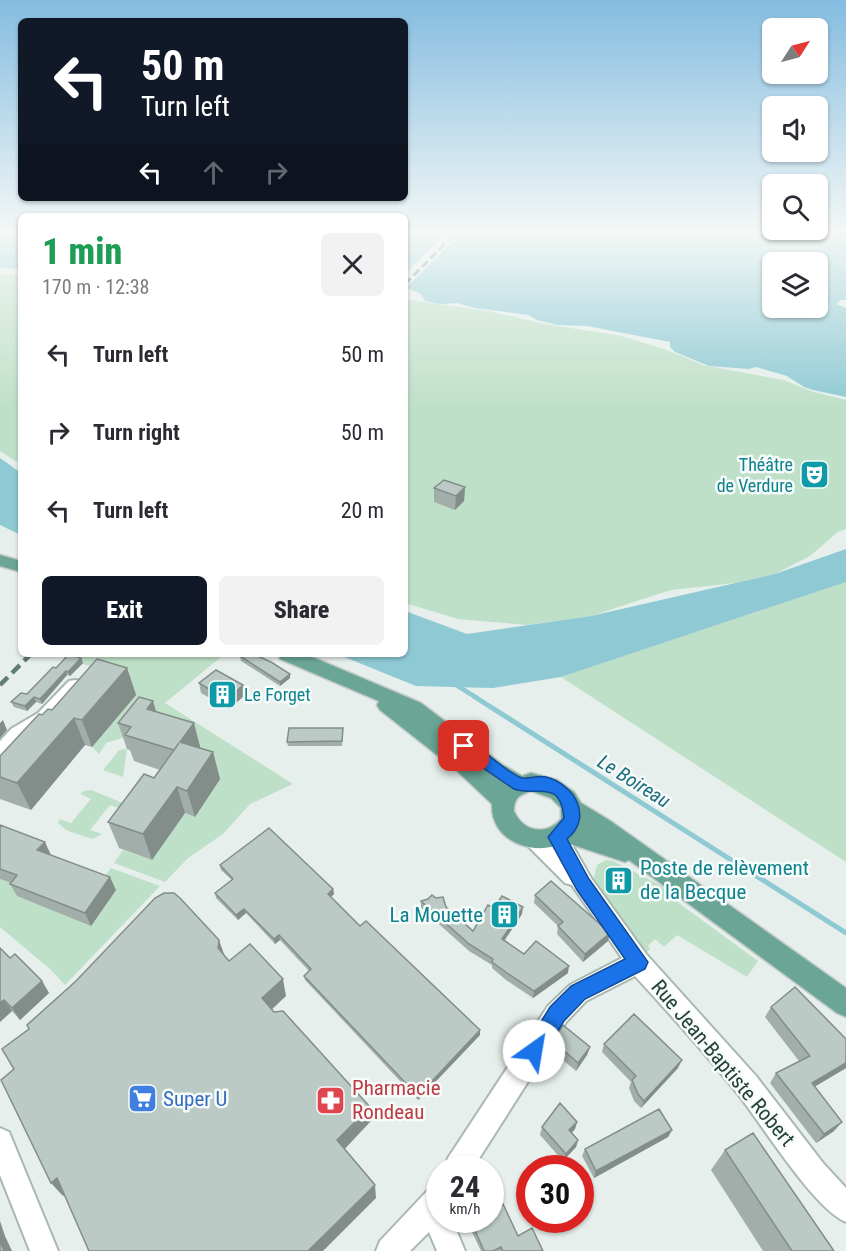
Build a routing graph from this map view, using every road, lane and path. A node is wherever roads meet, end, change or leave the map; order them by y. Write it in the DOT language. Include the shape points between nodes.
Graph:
graph roads {
  1 [pos="294,657"];
  2 [pos="91,669"];
  3 [pos="351,680"];
  4 [pos="0,753"];
  5 [pos="519,784"];
  6 [pos="503,801"];
  7 [pos="572,809"];
  8 [pos="560,835"];
  9 [pos="535,840"];
  10 [pos="641,858"];
  11 [pos="583,885"];
  12 [pos="638,962"];
  13 [pos="846,1004"];
  14 [pos="0,1141"];
  15 [pos="466,1155"];
  16 [pos="846,1208"];
  17 [pos="426,1213"];
  18 [pos="445,1233"];
  19 [pos="44,1251"];
  20 [pos="390,1251"];
  21 [pos="451,1251"];
  1 -- 3 [label="main road"];
  2 -- 4 [label="street" via="44,718 18,734"];
  3 -- 5 [label="main road" via="414,708"];
  3 -- 6 [label="main road" via="417,726"];
  5 -- 6 [label="main road"];
  5 -- 7 [label="main road" via="537,782 555,787"];
  6 -- 9 [label="main road" via="507,824 517,834"];
  7 -- 8 [label="main road" via="571,822"];
  7 -- 10 [label="main road"];
  8 -- 9 [label="main road"];
  8 -- 10 [label="main road"];
  8 -- 11 [label="street, Rue Jean-Baptiste Robert"];
  9 -- 11 [label="street, Rue Jean-Baptiste Robert"];
  10 -- 13 [label="main road"];
  11 -- 12 [label="street, Rue Jean-Baptiste Robert"];
  12 -- 15 [label="street" via="578,993 557,1014"];
  12 -- 16 [label="street, Rue Jean-Baptiste Robert" via="709,1040 813,1173"];
  14 -- 19 [label="street"];
  17 -- 20 [label="street"];
  18 -- 21 [label="street"];
}
